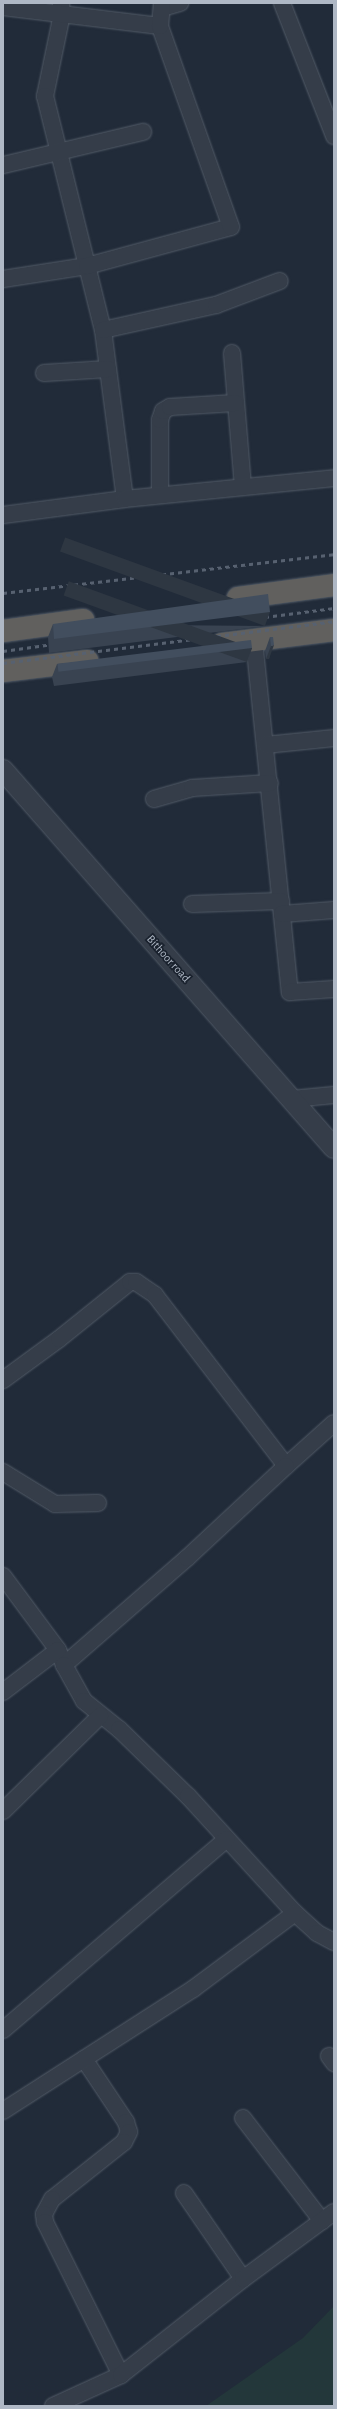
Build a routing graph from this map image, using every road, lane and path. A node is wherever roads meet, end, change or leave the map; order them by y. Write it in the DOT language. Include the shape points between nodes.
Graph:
graph roads {
  1 [pos="180,3"];
  2 [pos="282,3"];
  3 [pos="162,6"];
  4 [pos="3,8"];
  5 [pos="61,9"];
  6 [pos="160,26"];
  7 [pos="143,132"];
  8 [pos="334,136"];
  9 [pos="58,154"];
  10 [pos="3,165"];
  11 [pos="87,266"];
  12 [pos="3,279"];
  13 [pos="280,281"];
  14 [pos="103,330"];
  15 [pos="232,353"];
  16 [pos="108,369"];
  17 [pos="44,373"];
  18 [pos="235,403"];
  19 [pos="334,478"];
  20 [pos="243,487"];
  21 [pos="160,495"];
  22 [pos="125,499"];
  23 [pos="3,513"];
  24 [pos="334,585"];
  25 [pos="221,600"];
  26 [pos="104,617"];
  27 [pos="334,630"];
  28 [pos="3,631"];
  29 [pos="254,640"];
  30 [pos="199,647"];
  31 [pos="105,659"];
  32 [pos="3,671"];
  33 [pos="334,738"];
  34 [pos="266,745"];
  35 [pos="3,770"];
  36 [pos="270,783"];
  37 [pos="154,799"];
  38 [pos="192,904"];
  39 [pos="281,907"];
  40 [pos="334,910"];
  41 [pos="334,988"];
  42 [pos="334,1095"];
  43 [pos="292,1099"];
  44 [pos="334,1148"];
  45 [pos="3,1380"];
  46 [pos="334,1423"];
  47 [pos="286,1466"];
  48 [pos="3,1472"];
  49 [pos="98,1504"];
  50 [pos="3,1576"];
  51 [pos="58,1650"];
  52 [pos="64,1665"];
  53 [pos="3,1692"];
  54 [pos="100,1716"];
  55 [pos="3,1811"];
  56 [pos="228,1839"];
  57 [pos="295,1913"];
  58 [pos="334,1942"];
  59 [pos="3,2030"];
  60 [pos="84,2059"];
  61 [pos="4,2110"];
  62 [pos="243,2118"];
  63 [pos="184,2193"];
  64 [pos="328,2216"];
  65 [pos="243,2278"];
  66 [pos="121,2375"];
  67 [pos="53,2406"];
  1 -- 3 [label="street"];
  2 -- 8 [label="street"];
  3 -- 6 [label="street"];
  4 -- 5 [label="street"];
  5 -- 6 [label="street"];
  5 -- 9 [label="street" via="45,96"];
  6 -- 11 [label="street" via="231,227"];
  7 -- 9 [label="street"];
  9 -- 10 [label="street"];
  9 -- 11 [label="street"];
  11 -- 12 [label="street"];
  11 -- 14 [label="street"];
  13 -- 14 [label="street" via="216,305"];
  14 -- 16 [label="street"];
  15 -- 18 [label="street"];
  16 -- 17 [label="street"];
  16 -- 22 [label="street"];
  18 -- 20 [label="street"];
  18 -- 21 [label="street" via="170,407 163,411 160,420"];
  19 -- 20 [label="street"];
  20 -- 21 [label="street"];
  21 -- 22 [label="street"];
  22 -- 23 [label="street"];
  24 -- 25 [label="highway"];
  26 -- 28 [label="highway"];
  27 -- 29 [label="highway"];
  29 -- 30 [label="highway"];
  29 -- 34 [label="street"];
  31 -- 32 [label="highway"];
  33 -- 34 [label="street"];
  34 -- 36 [label="street"];
  35 -- 43 [label="street, Bithoor road"];
  36 -- 37 [label="street" via="192,788"];
  36 -- 39 [label="street"];
  38 -- 39 [label="street"];
  39 -- 40 [label="street"];
  39 -- 41 [label="street" via="290,992"];
  42 -- 43 [label="street"];
  43 -- 44 [label="street, Bithoor road"];
  45 -- 47 [label="street" via="130,1282 136,1282 155,1295"];
  46 -- 47 [label="street"];
  47 -- 52 [label="street" via="187,1558"];
  48 -- 49 [label="street" via="55,1504"];
  50 -- 51 [label="street"];
  51 -- 52 [label="street"];
  51 -- 53 [label="street"];
  52 -- 54 [label="street" via="77,1691"];
  54 -- 55 [label="street"];
  54 -- 56 [label="street" via="119,1729"];
  56 -- 57 [label="street"];
  56 -- 59 [label="street"];
  57 -- 58 [label="street" via="317,1932"];
  57 -- 60 [label="street" via="193,1988"];
  60 -- 61 [label="street"];
  60 -- 66 [label="street" via="126,2122 129,2132 124,2142 52,2199 44,2214 45,2222"];
  62 -- 64 [label="street"];
  63 -- 65 [label="street"];
  64 -- 65 [label="street"];
  65 -- 66 [label="street"];
  66 -- 67 [label="street"];
}
